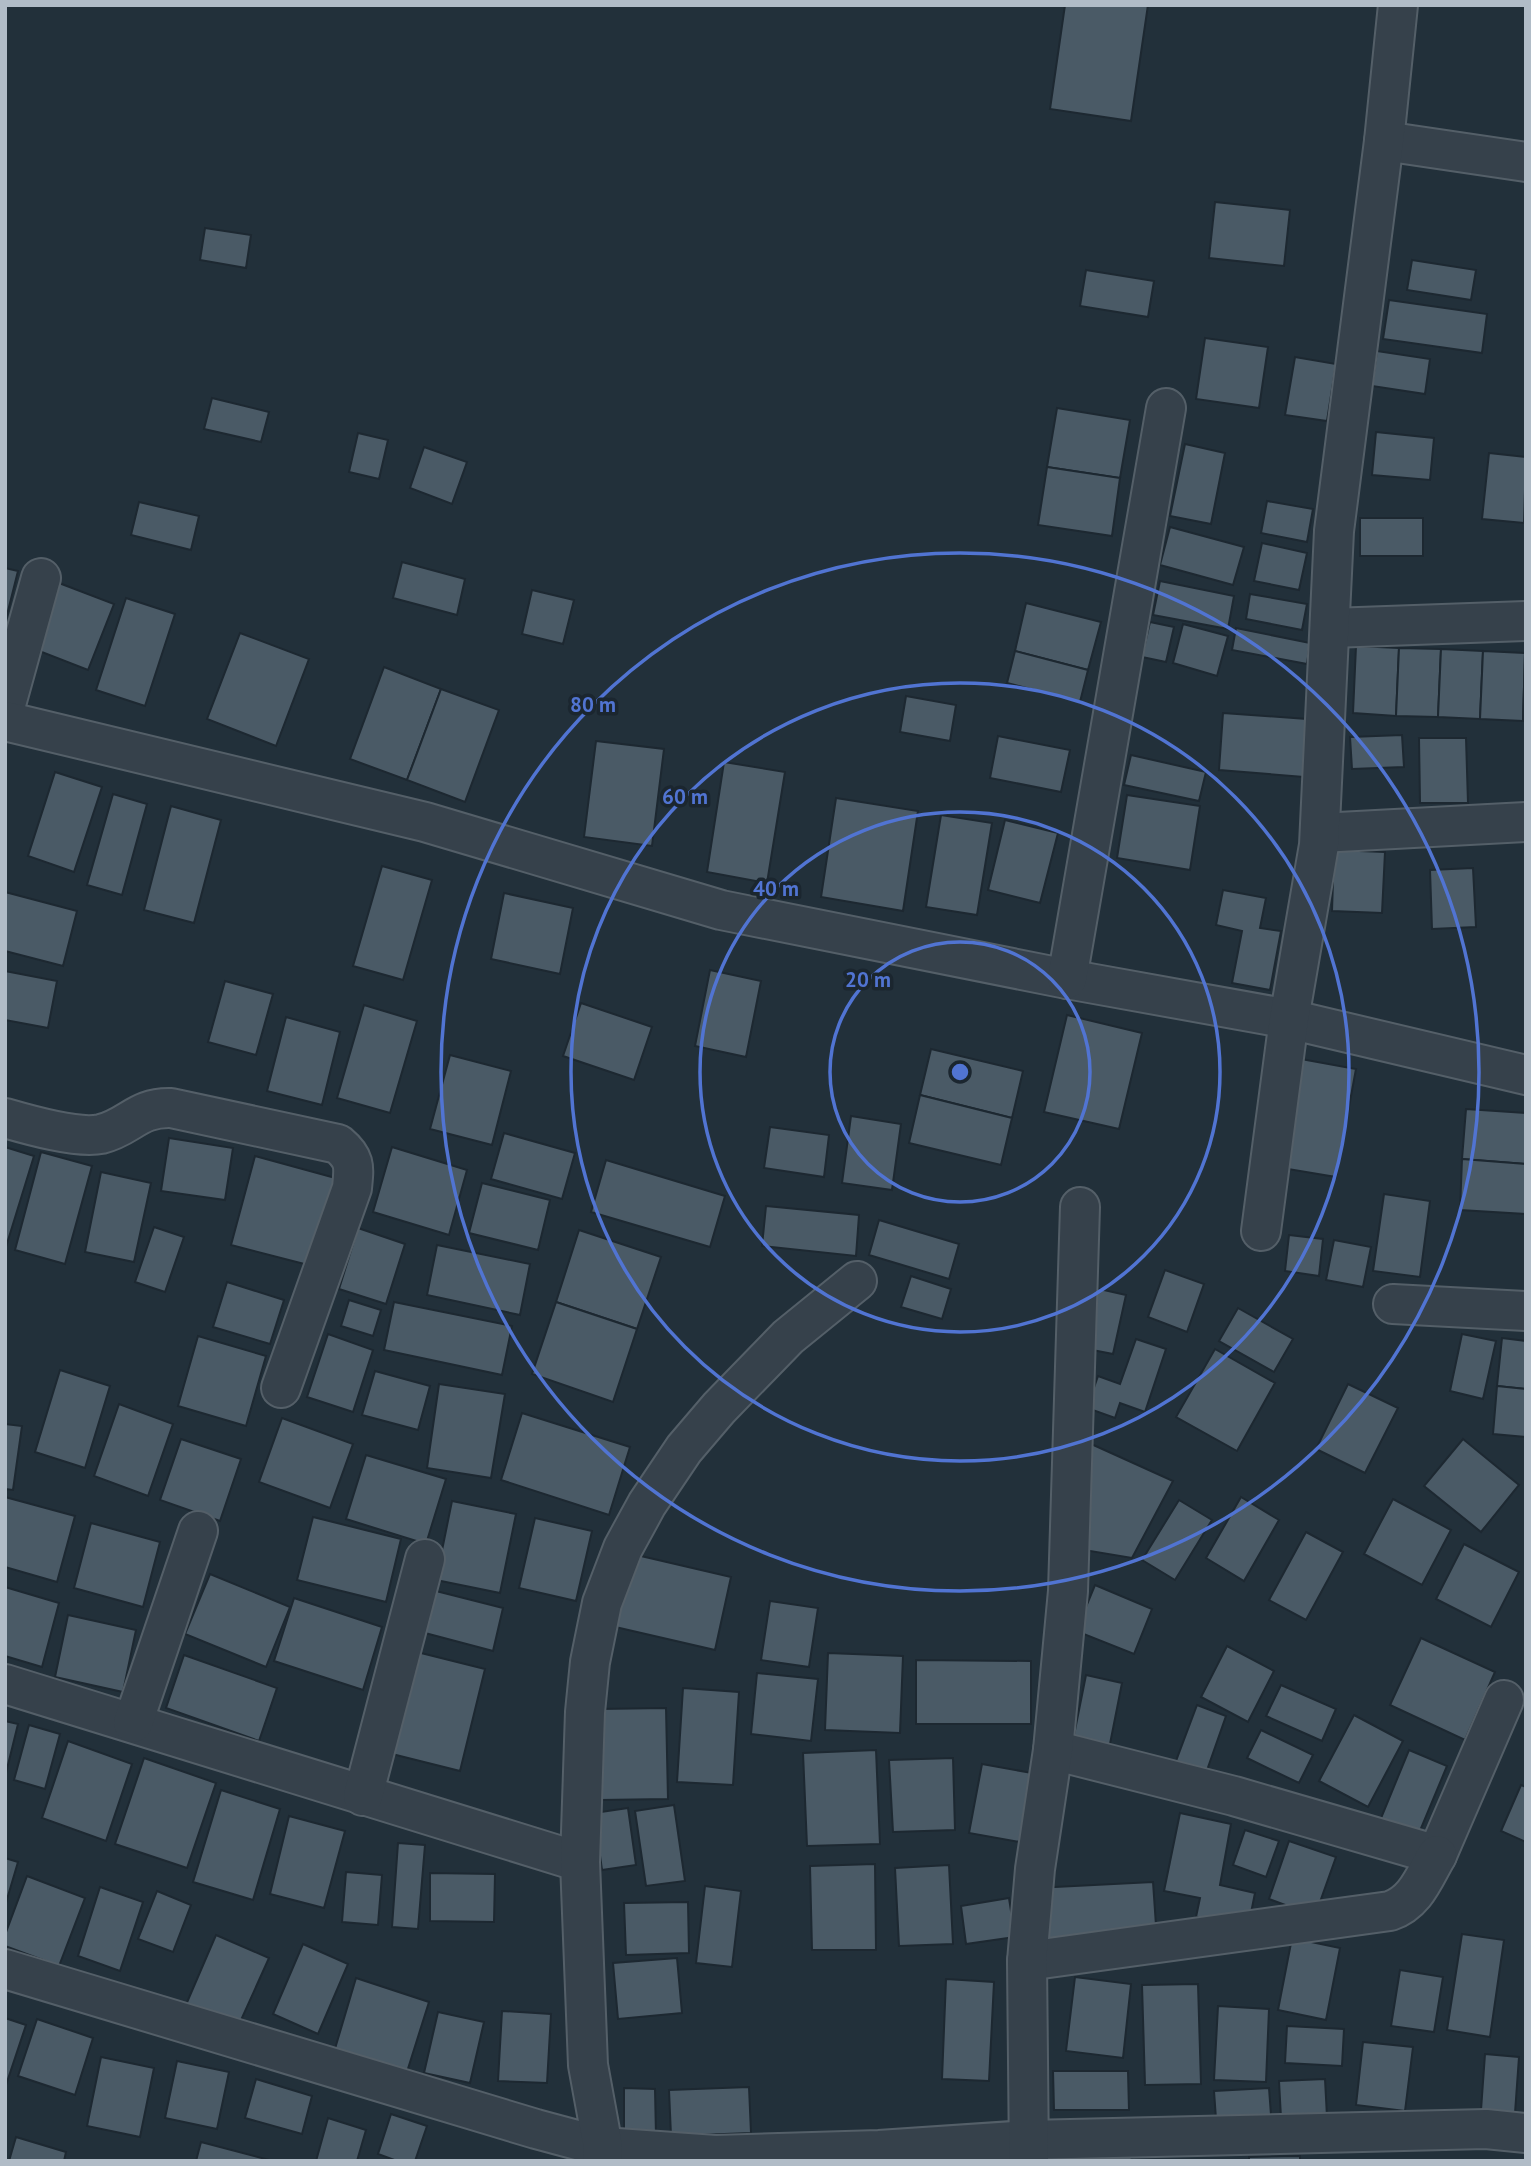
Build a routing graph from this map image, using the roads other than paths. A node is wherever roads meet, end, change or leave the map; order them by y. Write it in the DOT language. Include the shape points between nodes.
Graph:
graph roads {
  1 [pos="1398,5"];
  2 [pos="1384,141"];
  3 [pos="1526,162"];
  4 [pos="1166,408"];
  5 [pos="41,578"];
  6 [pos="1526,621"];
  7 [pos="1331,628"];
  8 [pos="5,708"];
  9 [pos="5,721"];
  10 [pos="1526,822"];
  11 [pos="1320,833"];
  12 [pos="1067,979"];
  13 [pos="1289,1019"];
  14 [pos="1526,1075"];
  15 [pos="5,1118"];
  16 [pos="1080,1208"];
  17 [pos="1261,1231"];
  18 [pos="857,1281"];
  19 [pos="1393,1304"];
  20 [pos="1526,1311"];
  21 [pos="281,1388"];
  22 [pos="198,1531"];
  23 [pos="425,1559"];
  24 [pos="5,1684"];
  25 [pos="1504,1700"];
  26 [pos="133,1723"];
  27 [pos="1053,1750"];
  28 [pos="363,1796"];
  29 [pos="1437,1855"];
  30 [pos="580,1862"];
  31 [pos="1027,1961"];
  32 [pos="5,1969"];
  33 [pos="1526,2133"];
  34 [pos="1029,2150"];
  35 [pos="603,2154"];
  1 -- 2 [label="street"];
  2 -- 3 [label="street"];
  2 -- 7 [label="street" via="1334,531"];
  4 -- 12 [label="street"];
  5 -- 8 [label="street"];
  6 -- 7 [label="street"];
  7 -- 11 [label="street"];
  9 -- 12 [label="street" via="425,821 721,910"];
  10 -- 11 [label="street"];
  11 -- 13 [label="street"];
  12 -- 13 [label="street"];
  13 -- 14 [label="street"];
  13 -- 17 [label="street"];
  15 -- 21 [label="street" via="90,1135 120,1127 145,1110 171,1108 338,1144 348,1153 354,1166 352,1188"];
  16 -- 27 [label="street" via="1068,1591"];
  18 -- 30 [label="street" via="788,1337 719,1408 684,1450 623,1548 602,1603 590,1662"];
  19 -- 20 [label="street"];
  22 -- 26 [label="street"];
  23 -- 28 [label="street"];
  24 -- 26 [label="street"];
  25 -- 29 [label="street"];
  26 -- 28 [label="street"];
  27 -- 29 [label="street"];
  27 -- 31 [label="street"];
  28 -- 30 [label="street"];
  29 -- 31 [label="street" via="1412,1899 1390,1910"];
  30 -- 35 [label="street" via="588,2064"];
  31 -- 34 [label="street"];
  32 -- 35 [label="street"];
  33 -- 34 [label="street" via="1486,2129"];
  34 -- 35 [label="street"];
}
